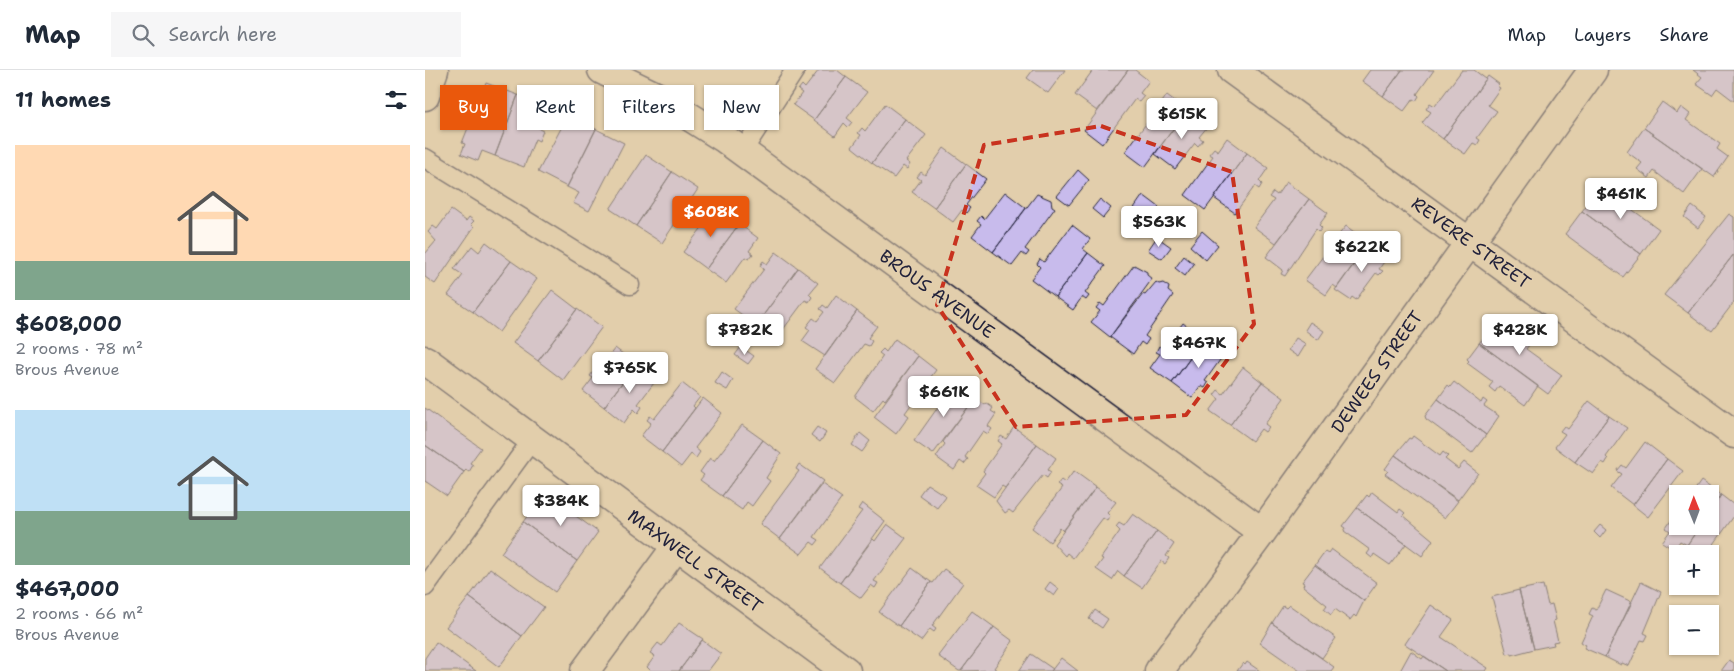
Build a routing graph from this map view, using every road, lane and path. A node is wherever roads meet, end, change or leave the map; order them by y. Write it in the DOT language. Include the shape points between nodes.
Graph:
graph roads {
  1 [pos="434,70"];
  2 [pos="602,70"];
  3 [pos="795,70"];
  4 [pos="1232,70"];
  5 [pos="1593,70"];
  6 [pos="425,96"];
  7 [pos="742,152"];
  8 [pos="425,158"];
  9 [pos="1470,241"];
  10 [pos="630,285"];
  11 [pos="425,360"];
  12 [pos="1734,434"];
  13 [pos="533,440"];
  14 [pos="1262,532"];
  15 [pos="676,547"];
  16 [pos="425,586"];
  17 [pos="585,671"];
  18 [pos="846,671"];
  19 [pos="1159,671"];
  1 -- 6 [label="street"];
  2 -- 7 [label="street, BROUS AVENUE" via="660,98"];
  3 -- 7 [label="lane"];
  4 -- 9 [label="street, REVERE STREET"];
  5 -- 9 [label="street, DEWEES STREET"];
  7 -- 14 [label="street, BROUS AVENUE"];
  8 -- 10 [label="lane"];
  9 -- 12 [label="street, REVERE STREET"];
  9 -- 14 [label="street, DEWEES STREET"];
  11 -- 13 [label="street, MAXWELL STREET"];
  13 -- 15 [label="street, MAXWELL STREET"];
  13 -- 16 [label="lane"];
  14 -- 19 [label="street, DEWEES STREET"];
  15 -- 17 [label="street"];
  15 -- 18 [label="street, MAXWELL STREET"];
}
